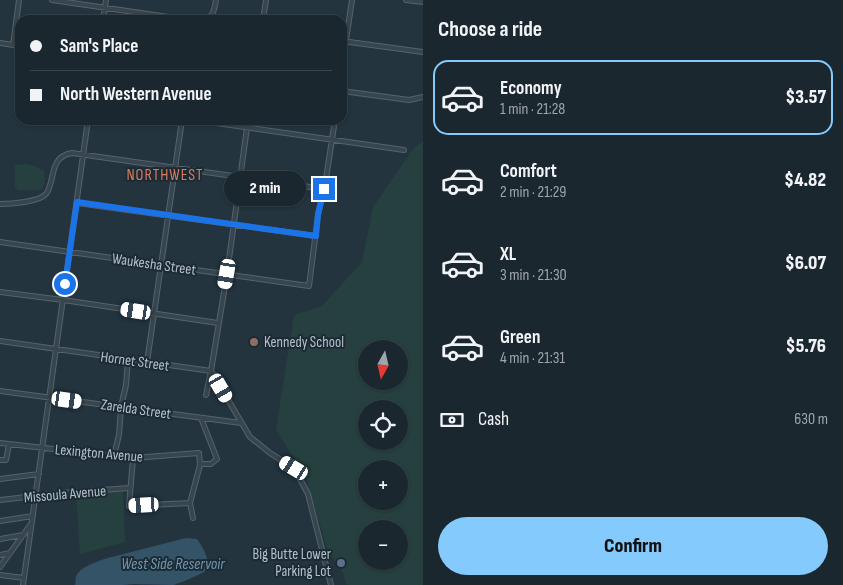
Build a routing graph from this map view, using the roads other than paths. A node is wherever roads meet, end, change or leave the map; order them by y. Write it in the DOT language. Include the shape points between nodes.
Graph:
graph roads {
  1 [pos="19,0"];
  2 [pos="52,0"];
  3 [pos="106,0"];
  4 [pos="216,0"];
  5 [pos="266,0"];
  6 [pos="352,0"];
  7 [pos="406,0"];
  8 [pos="423,2"];
  9 [pos="105,7"];
  10 [pos="17,15"];
  11 [pos="104,15"];
  12 [pos="157,15"];
  13 [pos="212,15"];
  14 [pos="264,15"];
  15 [pos="347,26"];
  16 [pos="15,30"];
  17 [pos="347,42"];
  18 [pos="0,43"];
  19 [pos="13,45"];
  20 [pos="423,52"];
  21 [pos="347,92"];
  22 [pos="423,97"];
  23 [pos="87,125"];
  24 [pos="181,125"];
  25 [pos="232,125"];
  26 [pos="334,125"];
  27 [pos="247,127"];
  28 [pos="332,140"];
  29 [pos="404,150"];
  30 [pos="84,154"];
  31 [pos="175,167"];
  32 [pos="240,176"];
  33 [pos="324,189"];
  34 [pos="77,202"];
  35 [pos="0,204"];
  36 [pos="168,216"];
  37 [pos="234,225"];
  38 [pos="316,236"];
  39 [pos="0,242"];
  40 [pos="69,251"];
  41 [pos="162,265"];
  42 [pos="227,274"];
  43 [pos="0,292"];
  44 [pos="63,300"];
  45 [pos="154,314"];
  46 [pos="218,323"];
  47 [pos="0,341"];
  48 [pos="56,349"];
  49 [pos="128,360"];
  50 [pos="147,362"];
  51 [pos="211,371"];
  52 [pos="0,391"];
  53 [pos="206,395"];
  54 [pos="49,397"];
  55 [pos="121,407"];
  56 [pos="201,418"];
  57 [pos="241,423"];
  58 [pos="0,443"];
  59 [pos="9,444"];
  60 [pos="42,448"];
  61 [pos="114,455"];
  62 [pos="133,458"];
  63 [pos="0,460"];
  64 [pos="200,464"];
  65 [pos="39,474"];
  66 [pos="0,479"];
  67 [pos="130,488"];
  68 [pos="35,496"];
  69 [pos="0,500"];
  70 [pos="190,503"];
  71 [pos="33,516"];
  72 [pos="193,518"];
  73 [pos="0,520"];
  74 [pos="32,523"];
  75 [pos="23,535"];
  76 [pos="0,539"];
  77 [pos="10,554"];
  78 [pos="0,555"];
  79 [pos="0,566"];
  80 [pos="0,575"];
  81 [pos="24,578"];
  82 [pos="330,584"];
  83 [pos="23,585"];
  1 -- 10 [label="street"];
  2 -- 9 [label="street"];
  3 -- 9 [label="street"];
  4 -- 13 [label="street"];
  5 -- 14 [label="street"];
  6 -- 15 [label="street"];
  7 -- 8 [label="street"];
  9 -- 11 [label="street"];
  9 -- 12 [label="street"];
  16 -- 19 [label="street"];
  17 -- 20 [label="street"];
  18 -- 19 [label="street"];
  21 -- 22 [label="street" via="409,100"];
  23 -- 30 [label="street"];
  24 -- 31 [label="street"];
  25 -- 27 [label="street"];
  26 -- 28 [label="street"];
  27 -- 28 [label="street"];
  27 -- 32 [label="street"];
  28 -- 29 [label="street"];
  28 -- 33 [label="street"];
  30 -- 31 [label="street"];
  30 -- 34 [label="street"];
  30 -- 35 [label="street" via="69,153 59,160 45,195"];
  31 -- 32 [label="street"];
  31 -- 36 [label="street"];
  32 -- 33 [label="street"];
  32 -- 37 [label="street"];
  33 -- 38 [label="street"];
  34 -- 36 [label="street"];
  34 -- 40 [label="street"];
  36 -- 37 [label="street"];
  36 -- 41 [label="street"];
  37 -- 38 [label="street"];
  37 -- 42 [label="street"];
  38 -- 42 [label="street, Waukesha Street" via="309,286"];
  39 -- 40 [label="street, Waukesha Street"];
  40 -- 41 [label="street, Waukesha Street"];
  40 -- 44 [label="street"];
  41 -- 42 [label="street, Waukesha Street"];
  41 -- 45 [label="street"];
  42 -- 46 [label="street"];
  43 -- 44 [label="street"];
  44 -- 45 [label="street"];
  44 -- 48 [label="street"];
  45 -- 46 [label="street"];
  45 -- 50 [label="street"];
  46 -- 51 [label="street"];
  47 -- 48 [label="street, Hornet Street"];
  48 -- 49 [label="street, Hornet Street"];
  48 -- 54 [label="street"];
  49 -- 50 [label="street, Hornet Street"];
  49 -- 55 [label="street"];
  50 -- 51 [label="street, Hornet Street"];
  51 -- 53 [label="street"];
  51 -- 57 [label="street"];
  52 -- 54 [label="street, Zarelda Street"];
  54 -- 55 [label="street, Zarelda Street"];
  54 -- 60 [label="street"];
  55 -- 56 [label="street, Zarelda Street"];
  55 -- 61 [label="street"];
  56 -- 57 [label="street, Zarelda Street"];
  56 -- 64 [label="street" via="217,459 211,464"];
  57 -- 82 [label="street" via="250,437 294,468 308,494"];
  58 -- 59 [label="street, Lexington Avenue"];
  59 -- 60 [label="street, Lexington Avenue"];
  59 -- 63 [label="street" via="6,460"];
  60 -- 61 [label="street, Lexington Avenue"];
  60 -- 65 [label="street"];
  61 -- 62 [label="street, Lexington Avenue"];
  62 -- 64 [label="street, Lexington Avenue" via="199,453"];
  62 -- 67 [label="street"];
  64 -- 70 [label="street"];
  65 -- 66 [label="street"];
  65 -- 68 [label="street"];
  67 -- 68 [label="street, Missoula Avenue"];
  67 -- 70 [label="street" via="129,506"];
  68 -- 69 [label="street, Missoula Avenue"];
  68 -- 71 [label="street"];
  70 -- 72 [label="street"];
  71 -- 73 [label="street"];
  71 -- 74 [label="street"];
  74 -- 75 [label="street"];
  74 -- 81 [label="street"];
  75 -- 76 [label="street"];
  75 -- 77 [label="street"];
  77 -- 78 [label="street"];
  77 -- 79 [label="street"];
  80 -- 81 [label="street"];
  81 -- 83 [label="street"];
}
